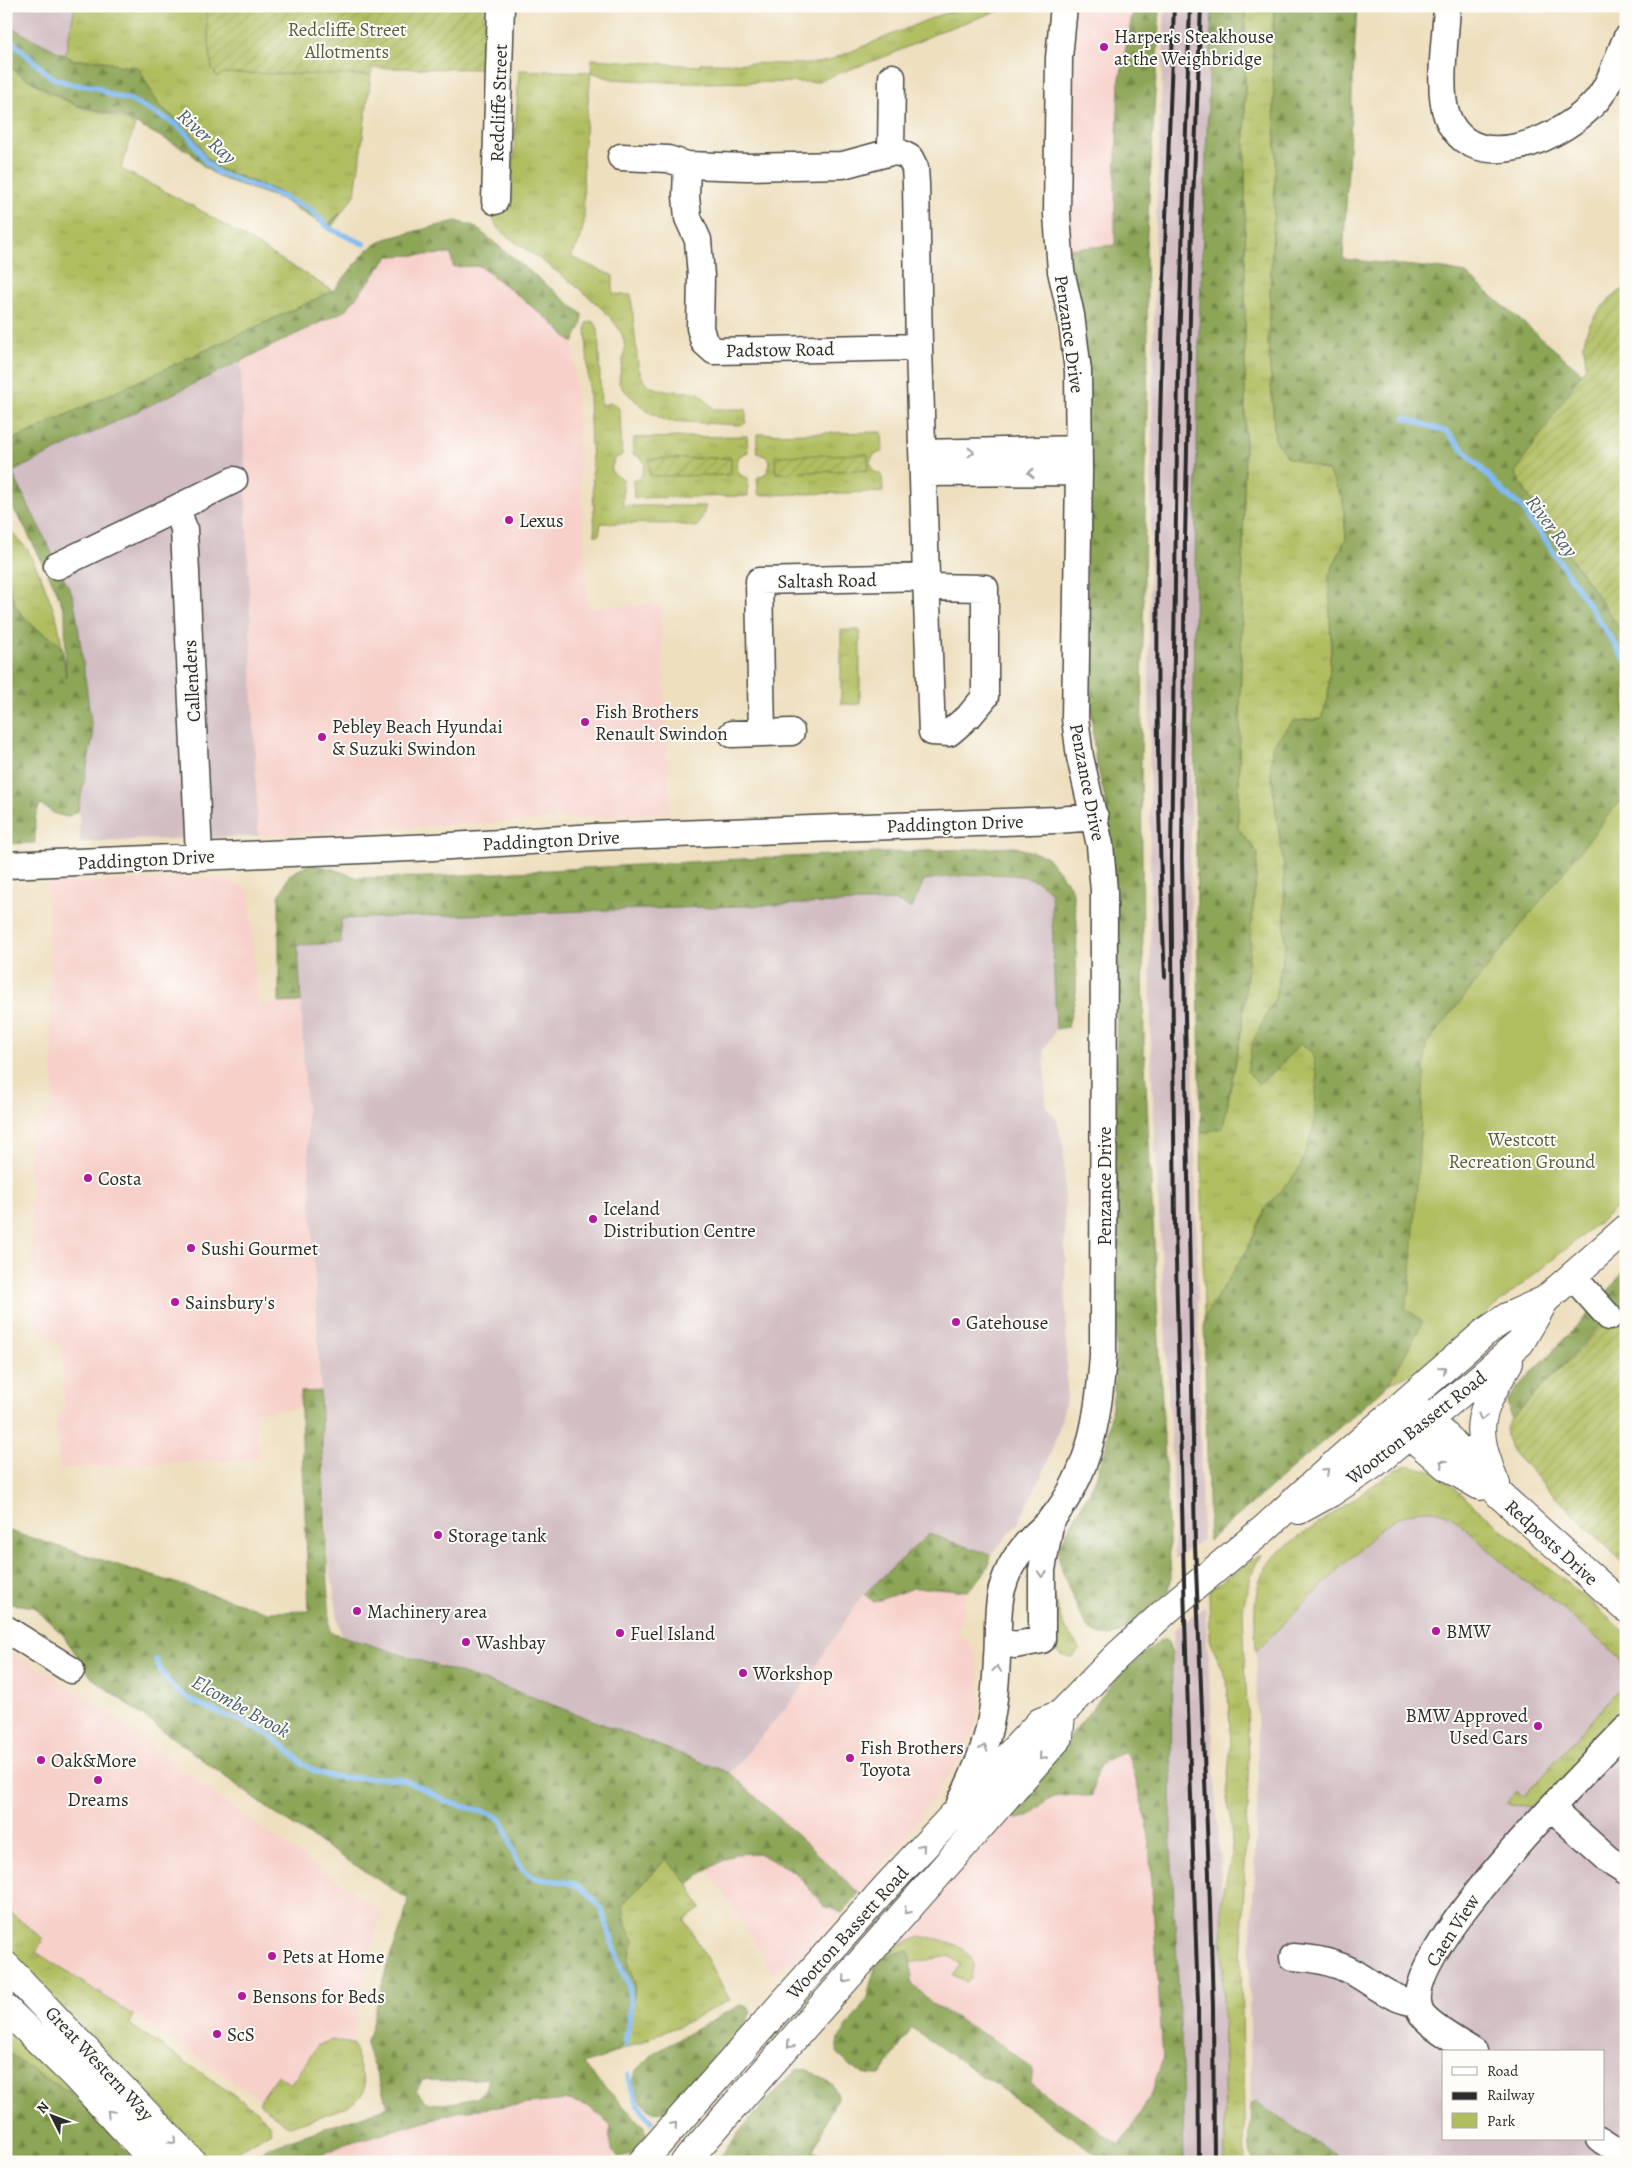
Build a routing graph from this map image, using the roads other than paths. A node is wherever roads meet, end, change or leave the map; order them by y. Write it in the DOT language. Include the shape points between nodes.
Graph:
graph roads {
  1 [pos="501,6"];
  2 [pos="1064,6"];
  3 [pos="1447,6"];
  4 [pos="1626,39"];
  5 [pos="892,77"];
  6 [pos="891,152"];
  7 [pos="621,157"];
  8 [pos="687,165"];
  9 [pos="494,200"];
  10 [pos="919,347"];
  11 [pos="1079,460"];
  12 [pos="923,463"];
  13 [pos="234,480"];
  14 [pos="176,508"];
  15 [pos="57,566"];
  16 [pos="927,582"];
  17 [pos="792,732"];
  18 [pos="762,733"];
  19 [pos="732,734"];
  20 [pos="1095,816"];
  21 [pos="199,855"];
  22 [pos="6,865"];
  23 [pos="1626,1229"];
  24 [pos="1572,1276"];
  25 [pos="1545,1300"];
  26 [pos="1609,1317"];
  27 [pos="1520,1343"];
  28 [pos="1397,1409"];
  29 [pos="1420,1428"];
  30 [pos="1500,1495"];
  31 [pos="1052,1519"];
  32 [pos="1264,1528"];
  33 [pos="1626,1608"];
  34 [pos="6,1629"];
  35 [pos="998,1641"];
  36 [pos="71,1670"];
  37 [pos="1061,1714"];
  38 [pos="1626,1729"];
  39 [pos="958,1808"];
  40 [pos="1551,1808"];
  41 [pos="1626,1871"];
  42 [pos="1293,1957"];
  43 [pos="6,1966"];
  44 [pos="1418,2003"];
  45 [pos="6,2009"];
  46 [pos="1471,2050"];
  47 [pos="1602,2140"];
  48 [pos="1626,2156"];
  49 [pos="155,2162"];
  50 [pos="192,2162"];
  51 [pos="642,2162"];
  52 [pos="686,2162"];
  1 -- 9 [label="street, Redcliffe Street"];
  2 -- 11 [label="street, Penzance Drive" via="1059,58 1057,214 1061,271 1078,371"];
  3 -- 4 [label="street" via="1444,108 1460,136 1488,148 1529,144 1555,134 1578,119 1603,91"];
  5 -- 6 [label="street"];
  6 -- 8 [label="street" via="843,165"];
  6 -- 10 [label="street" via="910,158 915,168"];
  7 -- 8 [label="street" via="668,159"];
  8 -- 10 [label="street, Padstow Road" via="688,218 698,240 700,328 704,342 714,350"];
  10 -- 12 [label="street"];
  11 -- 12 [label="street"];
  11 -- 20 [label="street, Penzance Drive" via="1075,718 1080,757"];
  12 -- 16 [label="street, Saltash Road"];
  13 -- 14 [label="street"];
  14 -- 15 [label="street"];
  14 -- 21 [label="street, Callenders" via="184,528"];
  16 -- 16 [label="street, Saltash Road" via="932,732 949,733 985,697 985,588"];
  16 -- 18 [label="street, Saltash Road" via="759,582"];
  17 -- 18 [label="street"];
  18 -- 19 [label="street"];
  20 -- 21 [label="street, Paddington Drive"];
  20 -- 31 [label="street, Penzance Drive" via="1105,912 1100,1402 1088,1453"];
  21 -- 22 [label="street, Paddington Drive"];
  23 -- 24 [label="main road, Wootton Bassett Road"];
  24 -- 25 [label="main road, Wootton Bassett Road"];
  24 -- 26 [label="street"];
  25 -- 27 [label="main road, Wootton Bassett Road"];
  28 -- 25 [label="main road, Wootton Bassett Road, one-way" via="1484,1333 1507,1317"];
  27 -- 29 [label="main road, Wootton Bassett Road"];
  27 -- 30 [label="main road, one-way" via="1487,1402 1480,1424 1484,1453"];
  28 -- 29 [label="main road, Redposts Drive"];
  32 -- 28 [label="main road, Wootton Bassett Road, one-way"];
  29 -- 30 [label="main road, Redposts Drive" via="1450,1440"];
  29 -- 32 [label="main road, Wootton Bassett Road" via="1336,1489"];
  30 -- 33 [label="main road, Redposts Drive"];
  31 -- 35 [label="street, Penzance Drive" via="1024,1547 1008,1572 999,1602"];
  31 -- 35 [label="street, Penzance Drive, one-way" via="1042,1570 1042,1640 1015,1645"];
  32 -- 37 [label="main road, Wootton Bassett Road" via="1169,1608"];
  34 -- 36 [label="street"];
  39 -- 35 [label="street, Penzance Drive, one-way" via="989,1731"];
  37 -- 39 [label="main road, Wootton Bassett Road" via="1040,1722"];
  37 -- 52 [label="main road, Wootton Bassett Road, one-way" via="1059,1737"];
  38 -- 40 [label="street, Caen View"];
  51 -- 39 [label="main road, Wootton Bassett Road, one-way"];
  40 -- 41 [label="street" via="1609,1860"];
  40 -- 44 [label="street, Caen View" via="1474,1896 1430,1962 1421,1980"];
  42 -- 44 [label="street" via="1317,1959 1340,1966 1394,1997"];
  43 -- 50 [label="main road, Great Western Way, one-way"];
  44 -- 46 [label="street" via="1427,2020"];
  49 -- 45 [label="main road, Great Western Way, one-way" via="75,2076"];
  47 -- 48 [label="street"];
}
